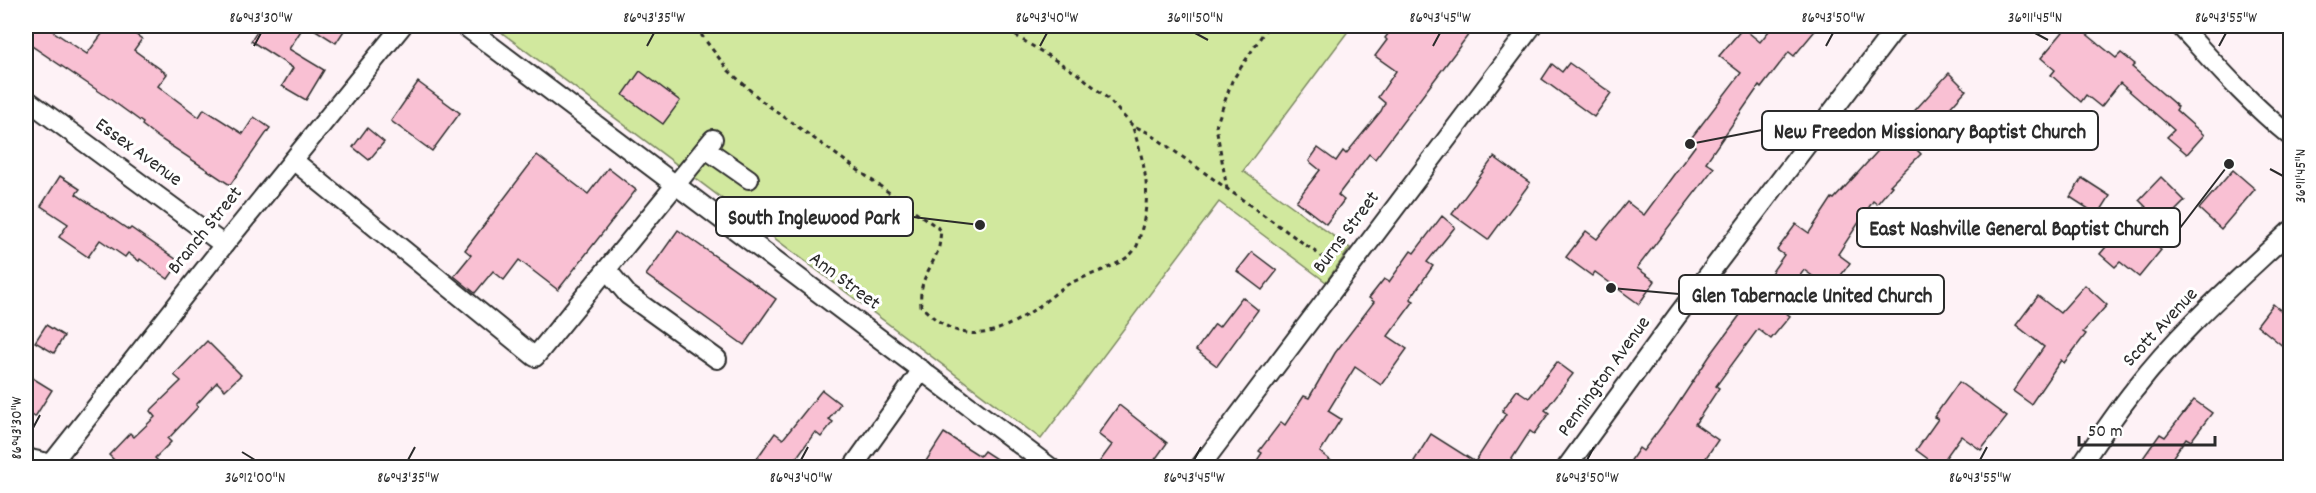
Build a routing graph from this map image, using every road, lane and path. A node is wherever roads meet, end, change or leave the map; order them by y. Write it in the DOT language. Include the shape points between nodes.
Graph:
graph roads {
  1 [pos="402,26"];
  2 [pos="465,26"];
  3 [pos="698,26"];
  4 [pos="1000,26"];
  5 [pos="1268,26"];
  6 [pos="1532,26"];
  7 [pos="1897,26"];
  8 [pos="2180,26"];
  9 [pos="26,99"];
  10 [pos="1132,125"];
  11 [pos="2290,136"];
  12 [pos="293,160"];
  13 [pos="749,179"];
  14 [pos="678,184"];
  15 [pos="1227,189"];
  16 [pos="2290,231"];
  17 [pos="224,244"];
  18 [pos="607,270"];
  19 [pos="1345,273"];
  20 [pos="717,360"];
  21 [pos="922,370"];
  22 [pos="26,456"];
  23 [pos="56,466"];
  24 [pos="852,468"];
  25 [pos="1051,468"];
  26 [pos="1199,468"];
  27 [pos="1566,468"];
  28 [pos="2079,468"];
  1 -- 12 [label="street, Branch Street"];
  2 -- 14 [label="street, Ann Street"];
  3 -- 10 [label="path" via="729,71 762,101 941,230 938,253 925,273 921,306 944,326 969,335 995,332 1067,285 1135,250 1147,208 1148,181"];
  4 -- 10 [label="path" via="1081,76"];
  5 -- 15 [label="path" via="1232,81 1216,126"];
  6 -- 19 [label="street, Burns Street"];
  7 -- 27 [label="street, Pennington Avenue"];
  8 -- 11 [label="street" via="2236,87"];
  9 -- 17 [label="street, Essex Avenue"];
  10 -- 15 [label="path"];
  12 -- 17 [label="street, Branch Street"];
  12 -- 18 [label="street" via="535,357"];
  13 -- 14 [label="street" via="710,144"];
  14 -- 18 [label="street"];
  14 -- 21 [label="street, Ann Street"];
  15 -- 19 [label="path"];
  16 -- 28 [label="street, Scott Avenue" via="2198,318 2136,387"];
  17 -- 23 [label="street, Branch Street"];
  18 -- 20 [label="street" via="628,295"];
  19 -- 26 [label="street, Burns Street"];
  21 -- 24 [label="street"];
  21 -- 25 [label="street, Ann Street"];
  22 -- 23 [label="street"];
}
